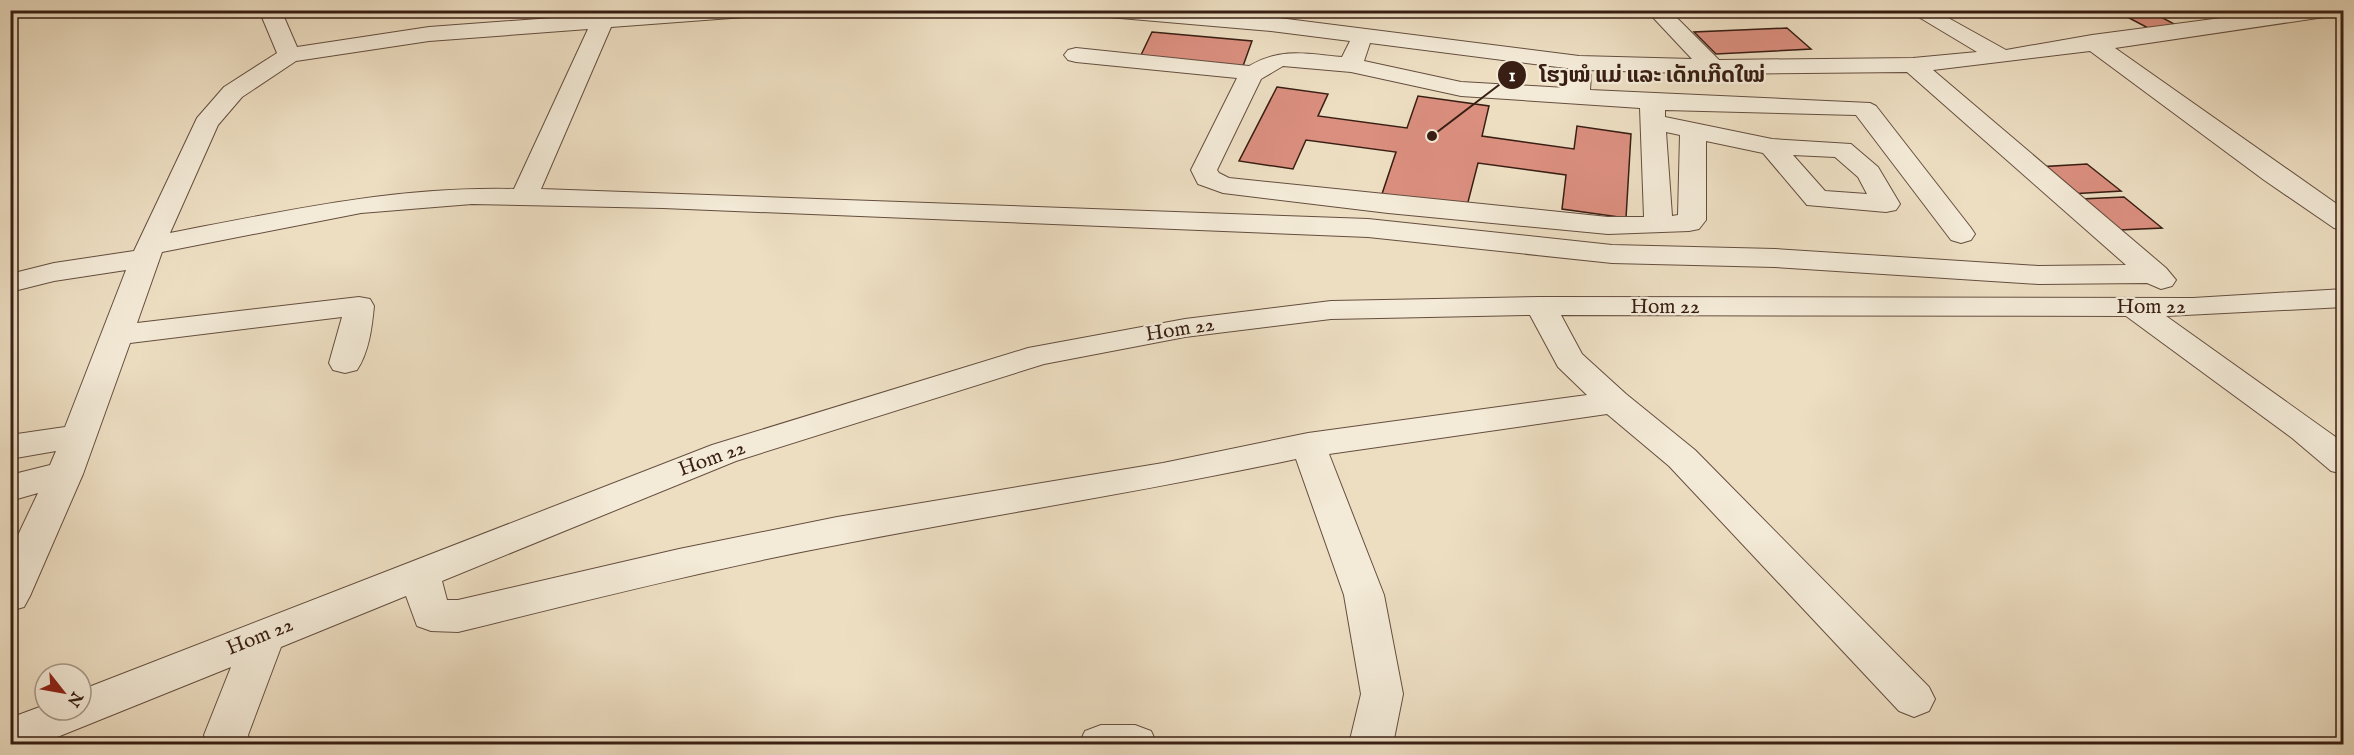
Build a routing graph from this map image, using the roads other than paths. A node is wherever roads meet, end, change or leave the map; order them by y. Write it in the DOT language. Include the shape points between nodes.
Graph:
graph roads {
  1 [pos="270,10"];
  2 [pos="758,10"];
  3 [pos="1097,10"];
  4 [pos="1656,10"];
  5 [pos="1917,10"];
  6 [pos="2331,10"];
  7 [pos="1266,17"];
  8 [pos="602,23"];
  9 [pos="1362,37"];
  10 [pos="2092,42"];
  11 [pos="289,55"];
  12 [pos="1076,55"];
  13 [pos="2002,57"];
  14 [pos="1579,63"];
  15 [pos="1351,64"];
  16 [pos="1913,65"];
  17 [pos="1713,67"];
  18 [pos="1253,73"];
  19 [pos="1578,96"];
  20 [pos="1653,112"];
  21 [pos="1693,130"];
  22 [pos="1772,147"];
  23 [pos="523,198"];
  24 [pos="2343,222"];
  25 [pos="1651,226"];
  26 [pos="1961,234"];
  27 [pos="148,252"];
  28 [pos="1775,258"];
  29 [pos="2155,274"];
  30 [pos="10,283"];
  31 [pos="2343,298"];
  32 [pos="1540,306"];
  33 [pos="2133,307"];
  34 [pos="2193,307"];
  35 [pos="1799,308"];
  36 [pos="117,335"];
  37 [pos="345,363"];
  38 [pos="1614,402"];
  39 [pos="80,436"];
  40 [pos="1308,445"];
  41 [pos="10,447"];
  42 [pos="2343,462"];
  43 [pos="65,474"];
  44 [pos="10,488"];
  45 [pos="421,574"];
  46 [pos="10,596"];
  47 [pos="264,636"];
  48 [pos="1914,699"];
  49 [pos="93,705"];
  50 [pos="49,722"];
  51 [pos="10,737"];
  52 [pos="229,744"];
  53 [pos="1101,744"];
  54 [pos="1136,744"];
  55 [pos="1371,744"];
  1 -- 11 [label="street"];
  2 -- 8 [label="street"];
  3 -- 7 [label="street"];
  4 -- 17 [label="street"];
  5 -- 13 [label="street"];
  6 -- 10 [label="street"];
  7 -- 9 [label="street"];
  8 -- 11 [label="street" via="429,34"];
  8 -- 23 [label="street"];
  9 -- 14 [label="street"];
  9 -- 15 [label="street"];
  10 -- 13 [label="street"];
  10 -- 24 [label="street"];
  11 -- 27 [label="street" via="233,92 206,123"];
  12 -- 18 [label="street"];
  13 -- 16 [label="street"];
  14 -- 17 [label="street"];
  14 -- 19 [label="street"];
  15 -- 18 [label="street" via="1283,59"];
  15 -- 19 [label="street" via="1461,89"];
  16 -- 17 [label="street"];
  16 -- 29 [label="street"];
  18 -- 25 [label="street" via="1204,170 1207,178 1223,185 1413,208"];
  19 -- 20 [label="street"];
  20 -- 21 [label="street"];
  20 -- 25 [label="street" via="1658,222"];
  20 -- 26 [label="street" via="1861,108"];
  21 -- 22 [label="street"];
  21 -- 25 [label="street" via="1692,220"];
  23 -- 27 [label="street" via="472,196 361,204"];
  23 -- 28 [label="street" via="1368,228 1612,254"];
  27 -- 30 [label="street"];
  27 -- 36 [label="street"];
  28 -- 29 [label="street" via="2038,275"];
  28 -- 35 [label="street"];
  29 -- 34 [label="street"];
  31 -- 34 [label="street, Hom 22"];
  32 -- 35 [label="street, Hom 22"];
  32 -- 38 [label="street" via="1569,360"];
  32 -- 45 [label="street, Hom 22" via="1331,310 1185,328 1039,355 724,453"];
  33 -- 34 [label="street, Hom 22"];
  33 -- 35 [label="street, Hom 22"];
  33 -- 42 [label="street"];
  36 -- 37 [label="street" via="359,306"];
  36 -- 39 [label="street"];
  38 -- 40 [label="street"];
  38 -- 48 [label="street" via="1682,458"];
  39 -- 41 [label="street"];
  39 -- 43 [label="street"];
  40 -- 45 [label="street" via="1163,475 837,531 679,563 458,616 431,615"];
  40 -- 55 [label="street" via="1364,595 1382,694"];
  43 -- 44 [label="street"];
  43 -- 46 [label="street"];
  45 -- 47 [label="street, Hom 22"];
  47 -- 49 [label="street, Hom 22"];
  47 -- 52 [label="street" via="226,735"];
  50 -- 51 [label="street, Hom 22"];
  53 -- 54 [label="street"];
}
